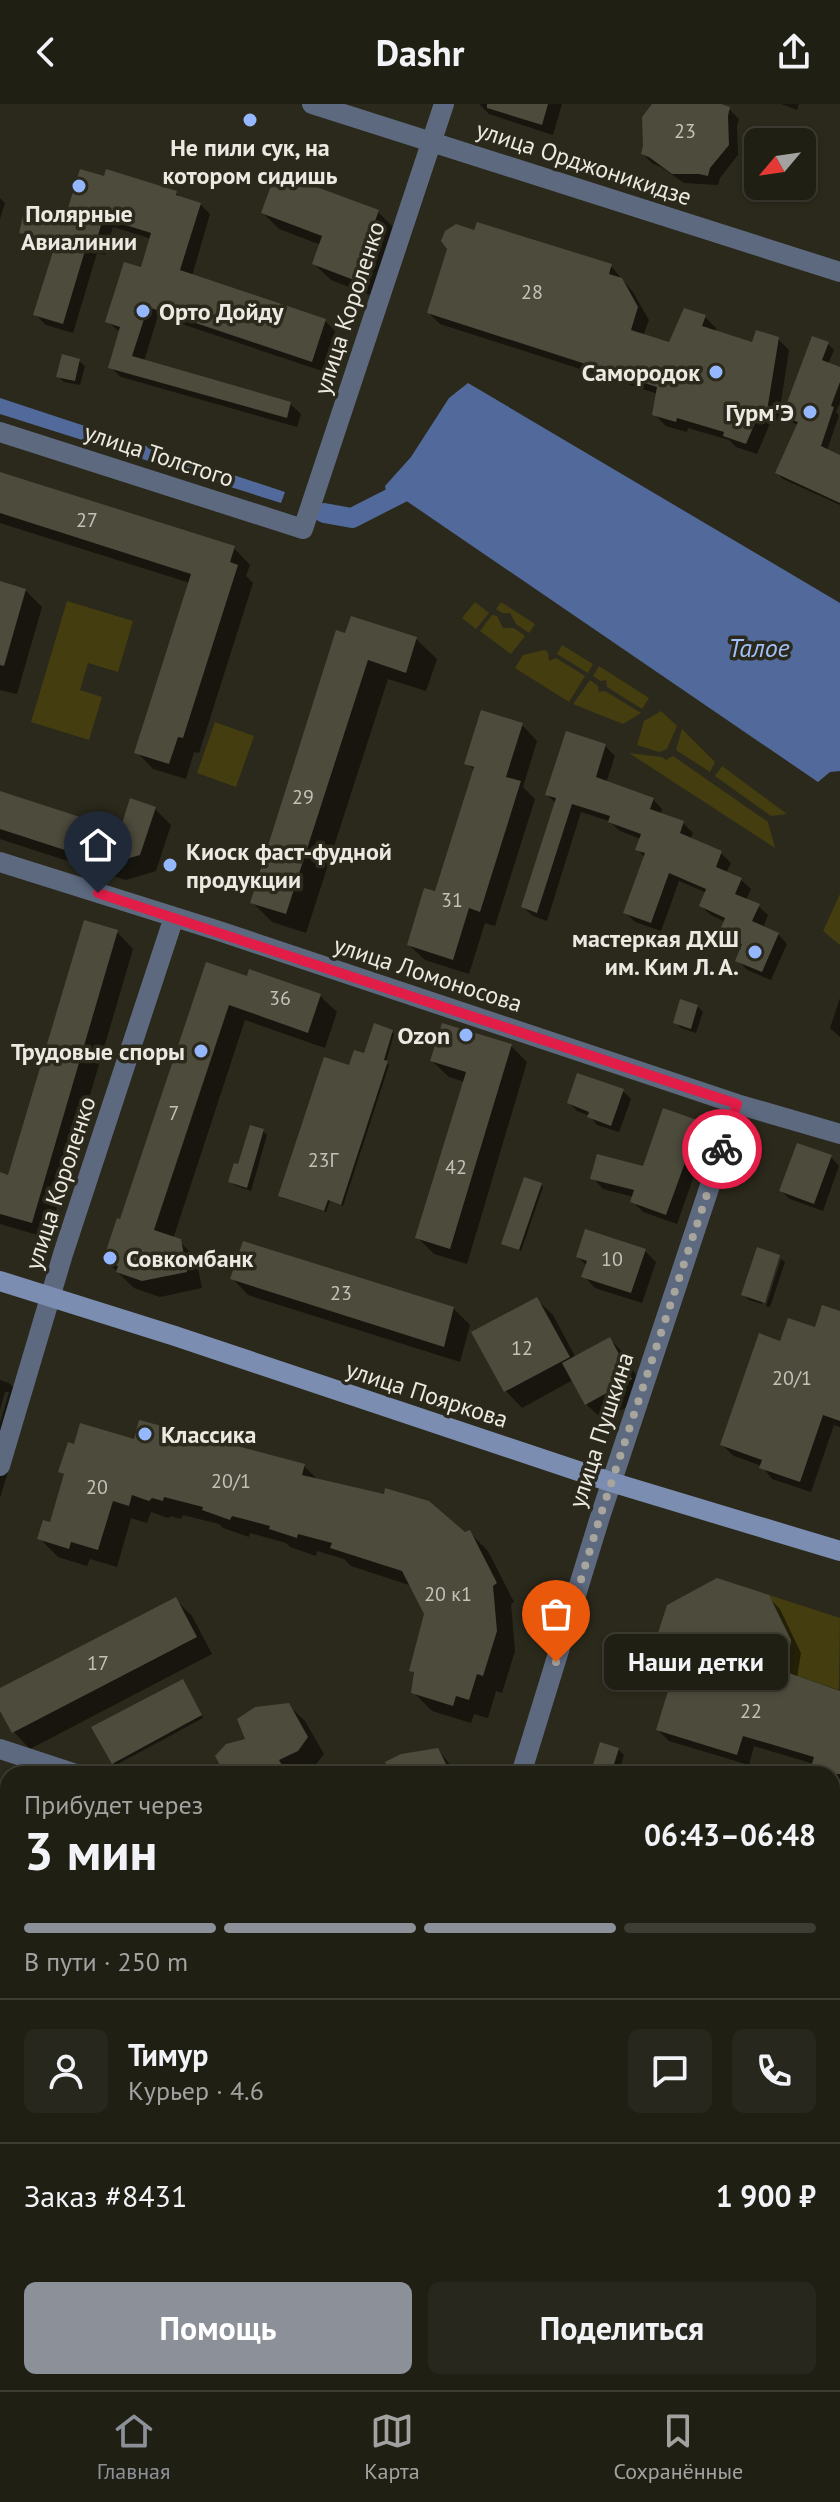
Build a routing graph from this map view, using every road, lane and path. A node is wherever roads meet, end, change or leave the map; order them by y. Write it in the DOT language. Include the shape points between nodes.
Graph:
graph roads {
  1 [pos="312,104"];
  2 [pos="444,104"];
  3 [pos="431,142"];
  4 [pos="840,272"];
  5 [pos="0,432"];
  6 [pos="303,529"];
  7 [pos="0,862"];
  8 [pos="174,917"];
  9 [pos="737,1104"];
  10 [pos="840,1134"];
  11 [pos="0,1281"];
  12 [pos="51,1296"];
  13 [pos="0,1466"];
  14 [pos="611,1482"];
  15 [pos="840,1551"];
  16 [pos="0,1749"];
  17 [pos="52,1766"];
  18 [pos="523,1766"];
  1 -- 3 [label="street, улица Орджоникидзе"];
  2 -- 3 [label="street, улица Короленко"];
  3 -- 4 [label="street, улица Орджоникидзе"];
  3 -- 6 [label="street, улица Короленко"];
  5 -- 6 [label="street, улица Толстого"];
  7 -- 8 [label="street, улица Ломоносова"];
  8 -- 9 [label="street, улица Ломоносова"];
  8 -- 12 [label="street, улица Короленко"];
  9 -- 10 [label="street, улица Ломоносова"];
  9 -- 14 [label="street, улица Пушкина"];
  11 -- 12 [label="main road, улица Пояркова"];
  12 -- 13 [label="street, улица Короленко"];
  12 -- 14 [label="main road, улица Пояркова"];
  14 -- 15 [label="main road, улица Пояркова"];
  14 -- 18 [label="street, улица Пушкина"];
  16 -- 17 [label="street"];
}
